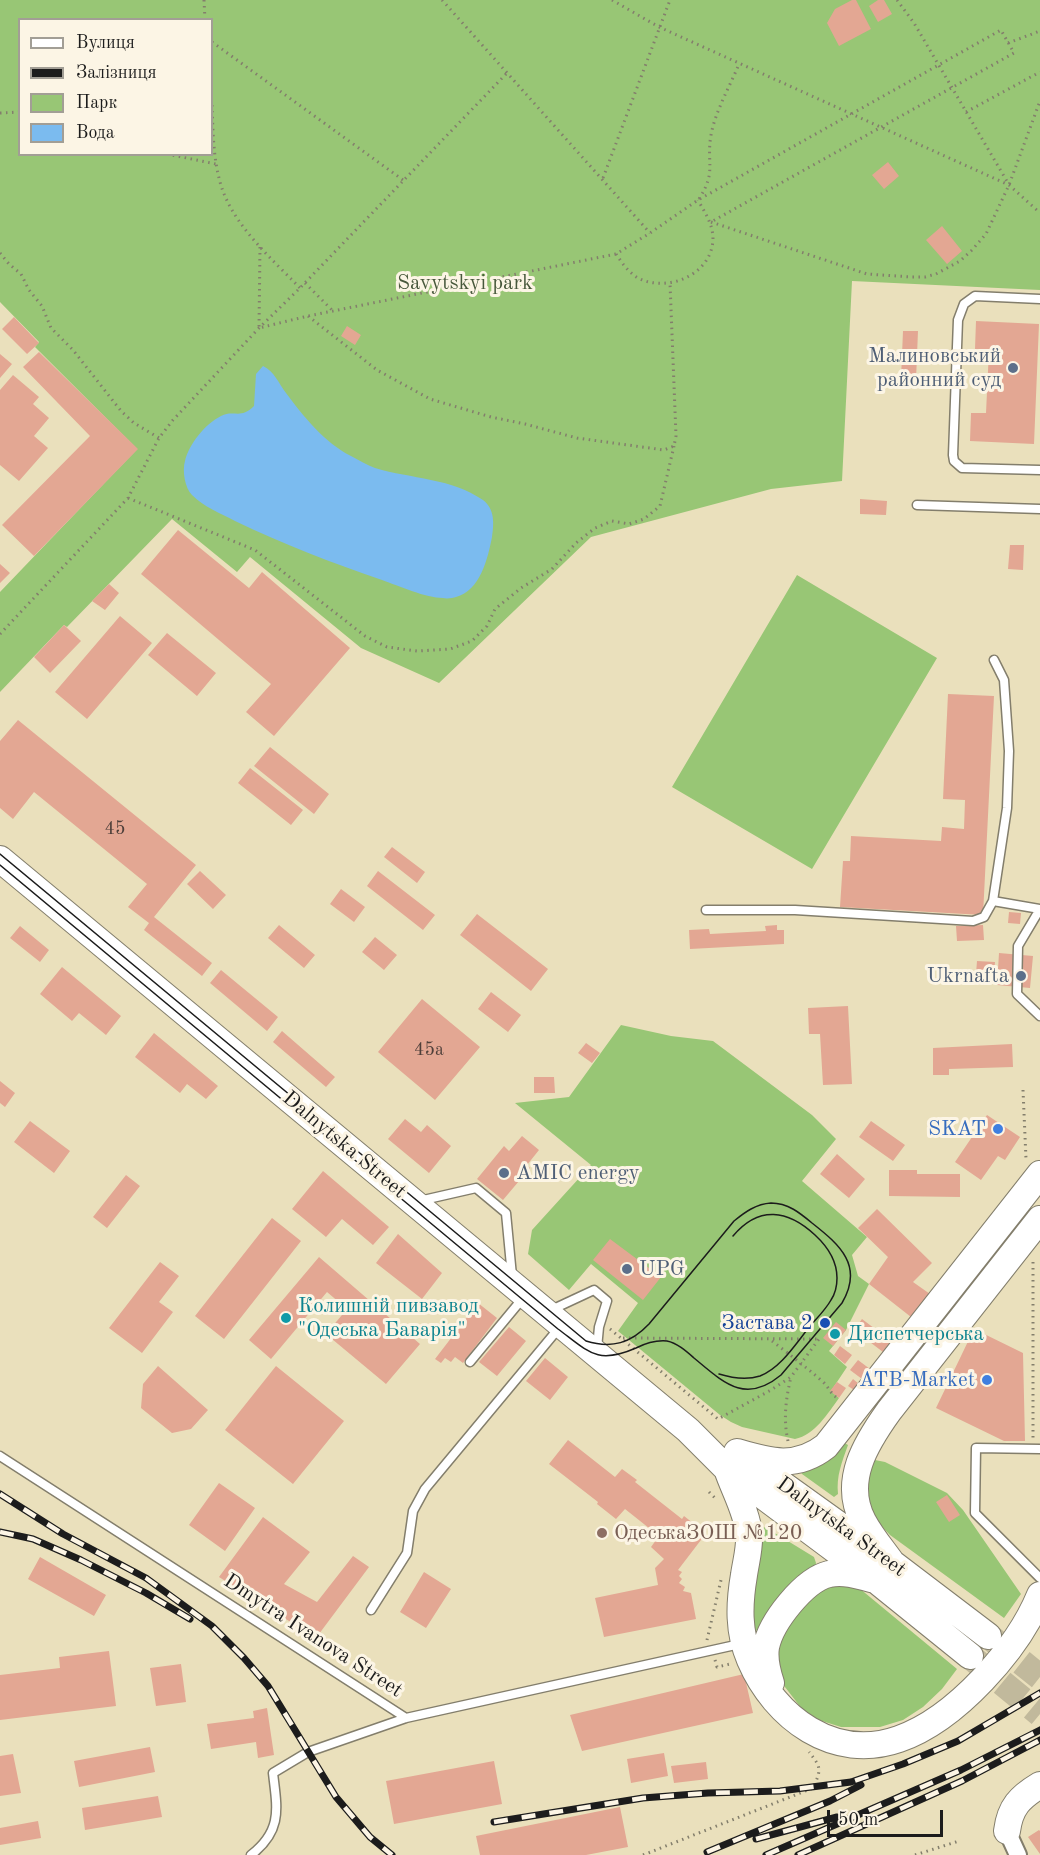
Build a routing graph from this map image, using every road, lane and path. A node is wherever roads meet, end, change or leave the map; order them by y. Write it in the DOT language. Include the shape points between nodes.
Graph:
graph roads {
  1 [pos="204,0"];
  2 [pos="442,0"];
  3 [pos="612,0"];
  4 [pos="669,0"];
  5 [pos="897,0"];
  6 [pos="205,18"];
  7 [pos="659,27"];
  8 [pos="1040,31"];
  9 [pos="213,43"];
  10 [pos="1008,43"];
  11 [pos="739,64"];
  12 [pos="939,65"];
  13 [pos="1040,72"];
  14 [pos="507,73"];
  15 [pos="951,88"];
  16 [pos="1040,101"];
  17 [pos="18,112"];
  18 [pos="966,112"];
  19 [pos="0,113"];
  20 [pos="851,115"];
  21 [pos="213,120"];
  22 [pos="880,128"];
  23 [pos="176,156"];
  24 [pos="216,164"];
  25 [pos="603,178"];
  26 [pos="403,180"];
  27 [pos="1009,185"];
  28 [pos="698,200"];
  29 [pos="1040,213"];
  30 [pos="711,222"];
  31 [pos="650,233"];
  32 [pos="260,247"];
  33 [pos="0,253"];
  34 [pos="616,254"];
  35 [pos="305,283"];
  36 [pos="670,284"];
  37 [pos="300,288"];
  38 [pos="1040,299"];
  39 [pos="333,311"];
  40 [pos="308,316"];
  41 [pos="259,328"];
  42 [pos="159,438"];
  43 [pos="674,446"];
  44 [pos="1040,470"];
  45 [pos="128,498"];
  46 [pos="917,505"];
  47 [pos="1040,509"];
  48 [pos="0,634"];
  49 [pos="994,660"];
  50 [pos="0,859"];
  51 [pos="993,901"];
  52 [pos="1040,909"];
  53 [pos="706,910"];
  54 [pos="1040,1016"];
  55 [pos="1023,1090"];
  56 [pos="1034,1182"];
  57 [pos="413,1203"];
  58 [pos="1036,1224"];
  59 [pos="519,1290"];
  60 [pos="554,1319"];
  61 [pos="600,1321"];
  62 [pos="621,1338"];
  63 [pos="770,1340"];
  64 [pos="596,1355"];
  65 [pos="470,1362"];
  66 [pos="802,1363"];
  67 [pos="791,1377"];
  68 [pos="846,1400"];
  69 [pos="789,1448"];
  70 [pos="1037,1449"];
  71 [pos="0,1456"];
  72 [pos="732,1460"];
  73 [pos="885,1572"];
  74 [pos="1040,1578"];
  75 [pos="721,1581"];
  76 [pos="1040,1595"];
  77 [pos="371,1610"];
  78 [pos="988,1636"];
  79 [pos="706,1638"];
  80 [pos="741,1653"];
  81 [pos="970,1656"];
  82 [pos="717,1667"];
  83 [pos="776,1701"];
  84 [pos="406,1718"];
  85 [pos="1040,1785"];
  86 [pos="813,1788"];
  87 [pos="1007,1830"];
  88 [pos="959,1841"];
  89 [pos="251,1855"];
  90 [pos="643,1855"];
  91 [pos="915,1855"];
  92 [pos="1018,1855"];
  1 -- 6 [label="path"];
  2 -- 14 [label="path"];
  3 -- 7 [label="path"];
  4 -- 7 [label="path"];
  5 -- 12 [label="path"];
  7 -- 11 [label="path"];
  7 -- 25 [label="path"];
  8 -- 10 [label="path"];
  9 -- 26 [label="path"];
  10 -- 12 [label="path" via="1001,30"];
  10 -- 15 [label="path" via="1014,53"];
  11 -- 20 [label="path"];
  11 -- 28 [label="path" via="714,126 710,176"];
  12 -- 15 [label="path"];
  12 -- 20 [label="path"];
  13 -- 18 [label="path"];
  14 -- 25 [label="path"];
  14 -- 26 [label="path"];
  15 -- 18 [label="path"];
  15 -- 22 [label="path"];
  16 -- 27 [label="path"];
  17 -- 19 [label="path"];
  18 -- 27 [label="path"];
  20 -- 22 [label="path"];
  20 -- 28 [label="path"];
  21 -- 24 [label="path"];
  22 -- 27 [label="path"];
  22 -- 30 [label="path"];
  23 -- 24 [label="path"];
  24 -- 32 [label="path" via="234,212"];
  25 -- 31 [label="path"];
  26 -- 35 [label="path"];
  27 -- 29 [label="path"];
  27 -- 30 [label="path" via="979,243 960,261 926,277 867,274"];
  28 -- 30 [label="path"];
  28 -- 31 [label="path"];
  30 -- 36 [label="path" via="713,241 708,256 685,279"];
  31 -- 34 [label="path"];
  32 -- 37 [label="path"];
  32 -- 41 [label="path"];
  33 -- 42 [label="path" via="21,274 51,328 121,411"];
  34 -- 36 [label="path" via="638,278"];
  34 -- 39 [label="path"];
  35 -- 37 [label="path"];
  35 -- 39 [label="path"];
  36 -- 43 [label="path"];
  37 -- 41 [label="path"];
  38 -- 44 [label="lane" via="975,296 964,304 958,320 952,455 962,468"];
  39 -- 40 [label="path"];
  40 -- 41 [label="path"];
  40 -- 43 [label="path" via="377,370 430,399 577,438 654,450"];
  41 -- 42 [label="path"];
  42 -- 45 [label="path"];
  43 -- 45 [label="path" via="660,506 644,519 629,524 612,521 595,528 552,569 495,609 487,626 472,641 450,649 417,651 387,647 365,636 255,550"];
  45 -- 48 [label="path"];
  46 -- 47 [label="lane"];
  49 -- 51 [label="lane" via="1004,680 1009,751 1007,808"];
  50 -- 57 [label="main road, Dalnytska Street"];
  51 -- 52 [label="lane"];
  51 -- 53 [label="lane" via="984,917 973,921 795,910"];
  52 -- 54 [label="lane" via="1018,946 1017,994"];
  55 -- 56 [label="path"];
  56 -- 72 [label="main road" via="826,1446 797,1461"];
  57 -- 59 [label="main road, Dalnytska Street"];
  57 -- 59 [label="lane" via="476,1188 506,1213"];
  58 -- 70 [label="path" via="1033,1267"];
  58 -- 73 [label="main road" via="889,1411 861,1456 855,1477 856,1500"];
  59 -- 60 [label="main road, Dalnytska Street"];
  59 -- 65 [label="lane"];
  60 -- 61 [label="lane" via="594,1290 607,1301"];
  60 -- 64 [label="main road, Dalnytska Street"];
  60 -- 77 [label="lane" via="425,1489 413,1511 407,1553"];
  61 -- 62 [label="path"];
  61 -- 64 [label="lane"];
  62 -- 63 [label="path"];
  62 -- 67 [label="path" via="718,1419"];
  63 -- 66 [label="path"];
  63 -- 66 [label="path" via="819,1340"];
  64 -- 72 [label="main road, Dalnytska Street" via="688,1430"];
  66 -- 67 [label="path"];
  66 -- 68 [label="path" via="835,1397"];
  67 -- 69 [label="path" via="785,1416"];
  70 -- 74 [label="lane" via="976,1448 975,1513"];
  71 -- 84 [label="lane, Dmytra Ivanova Street"];
  72 -- 73 [label="main road, Dalnytska Street"];
  72 -- 80 [label="main road" via="749,1534 740,1600"];
  73 -- 78 [label="main road, Dalnytska Street"];
  73 -- 81 [label="main road, Dalnytska Street"];
  73 -- 83 [label="main road" via="827,1574 795,1599 775,1624 766,1648 765,1662"];
  75 -- 79 [label="path"];
  76 -- 83 [label="main road" via="1021,1633 987,1674 938,1718 900,1739 867,1744 833,1741 806,1729"];
  80 -- 82 [label="path"];
  80 -- 83 [label="main road"];
  80 -- 84 [label="lane, Dmytra Ivanova Street"];
  84 -- 89 [label="lane" via="308,1752 273,1773 275,1821 260,1848"];
  85 -- 87 [label="main road" via="1016,1804"];
  86 -- 90 [label="path"];
  87 -- 92 [label="street"];
  88 -- 91 [label="path"];
}
